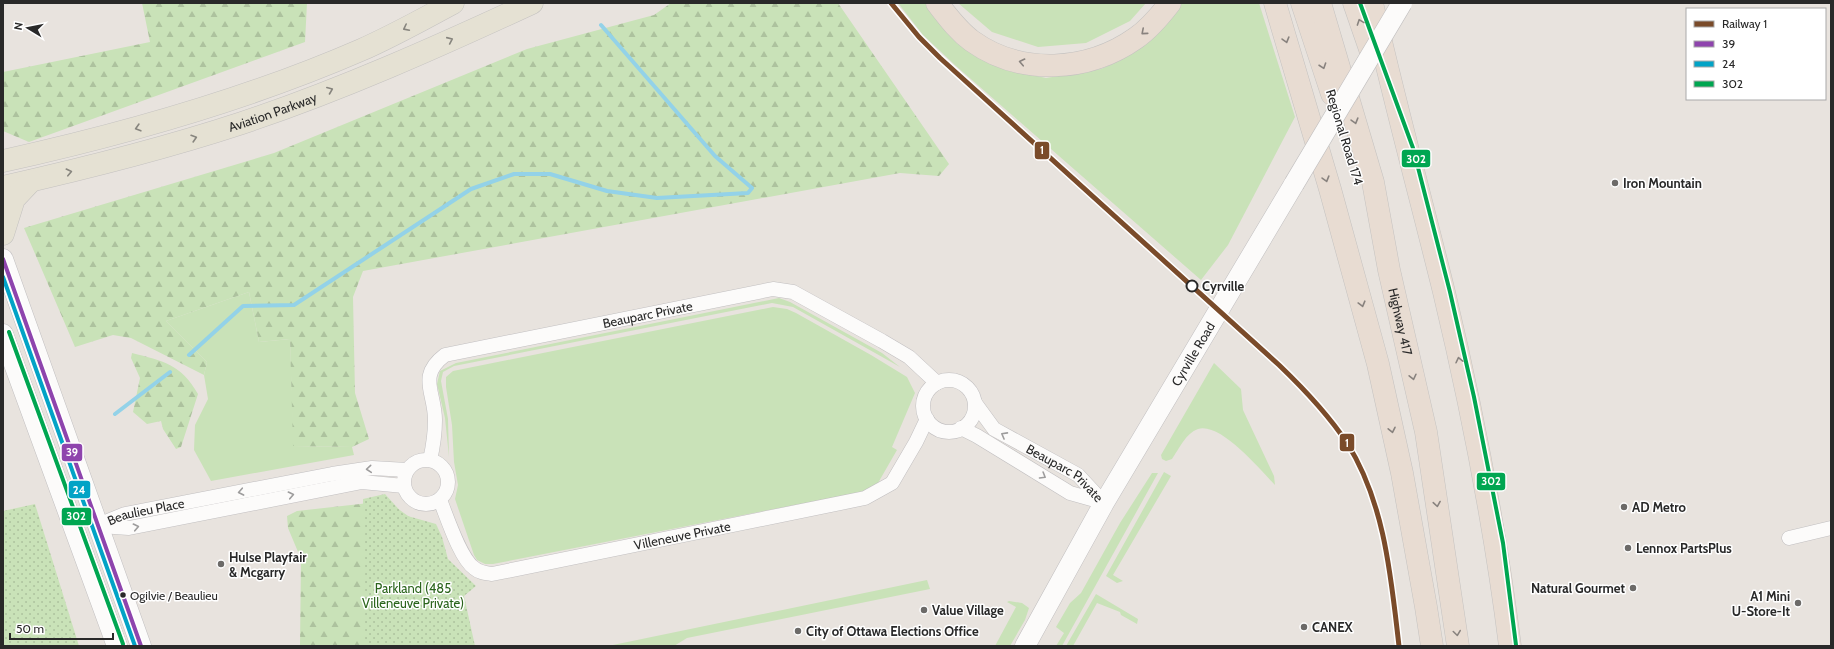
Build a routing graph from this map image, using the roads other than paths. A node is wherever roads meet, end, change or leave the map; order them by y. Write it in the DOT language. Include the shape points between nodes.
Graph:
graph roads {
  1 [pos="453,3"];
  2 [pos="532,3"];
  3 [pos="937,3"];
  4 [pos="1170,3"];
  5 [pos="1275,3"];
  6 [pos="1302,3"];
  7 [pos="1320,3"];
  8 [pos="1354,3"];
  9 [pos="1372,3"];
  10 [pos="1402,3"];
  11 [pos="3,148"];
  12 [pos="1407,150"];
  13 [pos="32,155"];
  14 [pos="3,161"];
  15 [pos="31,181"];
  16 [pos="3,187"];
  17 [pos="3,234"];
  18 [pos="3,259"];
  19 [pos="1389,270"];
  20 [pos="3,334"];
  21 [pos="937,383"];
  22 [pos="975,403"];
  23 [pos="927,419"];
  24 [pos="961,428"];
  25 [pos="430,460"];
  26 [pos="408,470"];
  27 [pos="404,486"];
  28 [pos="440,500"];
  29 [pos="1104,503"];
  30 [pos="98,526"];
  31 [pos="1831,528"];
  32 [pos="1790,538"];
  33 [pos="135,644"];
  34 [pos="117,646"];
  35 [pos="1025,646"];
  36 [pos="1432,646"];
  37 [pos="1458,646"];
  38 [pos="1510,646"];
  1 -- 13 [label="main road, Aviation Parkway, one-way" via="362,49 256,91 172,118"];
  15 -- 2 [label="main road, Aviation Parkway, one-way" via="107,163 242,122 399,63"];
  4 -- 3 [label="highway, one-way" via="1149,28 1120,48 1095,60 1058,66 1016,61 986,49 959,30"];
  5 -- 36 [label="highway, one-way" via="1378,364 1402,473"];
  6 -- 19 [label="highway, Regional Road 174, one-way" via="1359,185"];
  7 -- 19 [label="highway, Highway 417, one-way" via="1373,182"];
  12 -- 8 [label="highway, one-way"];
  9 -- 12 [label="highway"];
  10 -- 29 [label="main road, Cyrville Road, bridge"];
  11 -- 13 [label="main road"];
  38 -- 12 [label="highway, one-way" via="1496,544 1468,398"];
  13 -- 14 [label="main road, Aviation Parkway"];
  15 -- 16 [label="main road, Aviation Parkway"];
  15 -- 17 [label="main road" via="14,199"];
  18 -- 30 [label="main road"];
  19 -- 37 [label="highway, Highway 417, one-way" via="1426,432"];
  20 -- 34 [label="main road"];
  21 -- 22 [label="street" via="946,380 961,383 972,393"];
  21 -- 23 [label="street" via="924,398 923,408"];
  21 -- 25 [label="street, Beauparc Private" via="909,357 882,341 794,292 774,289 445,355 434,363 429,377 435,419"];
  22 -- 24 [label="street" via="974,413 969,422"];
  29 -- 22 [label="street, Beauparc Private, one-way" via="1078,475 994,429"];
  23 -- 24 [label="street" via="942,431"];
  23 -- 28 [label="street, Villeneuve Private" via="892,483 865,498 492,574 482,573 473,568 462,551"];
  24 -- 29 [label="street, Beauparc Private, one-way" via="1070,493"];
  25 -- 26 [label="street" via="414,463"];
  25 -- 28 [label="street" via="445,469 448,477 446,494"];
  26 -- 27 [label="street"];
  26 -- 30 [label="street, Beaulieu Place, one-way" via="372,468 332,474 125,514"];
  27 -- 28 [label="street" via="407,495 418,503 432,504"];
  30 -- 27 [label="street, Beaulieu Place, one-way" via="128,528 362,482"];
  29 -- 35 [label="main road, Cyrville Road"];
  30 -- 33 [label="main road"];
  31 -- 32 [label="street"];
}
